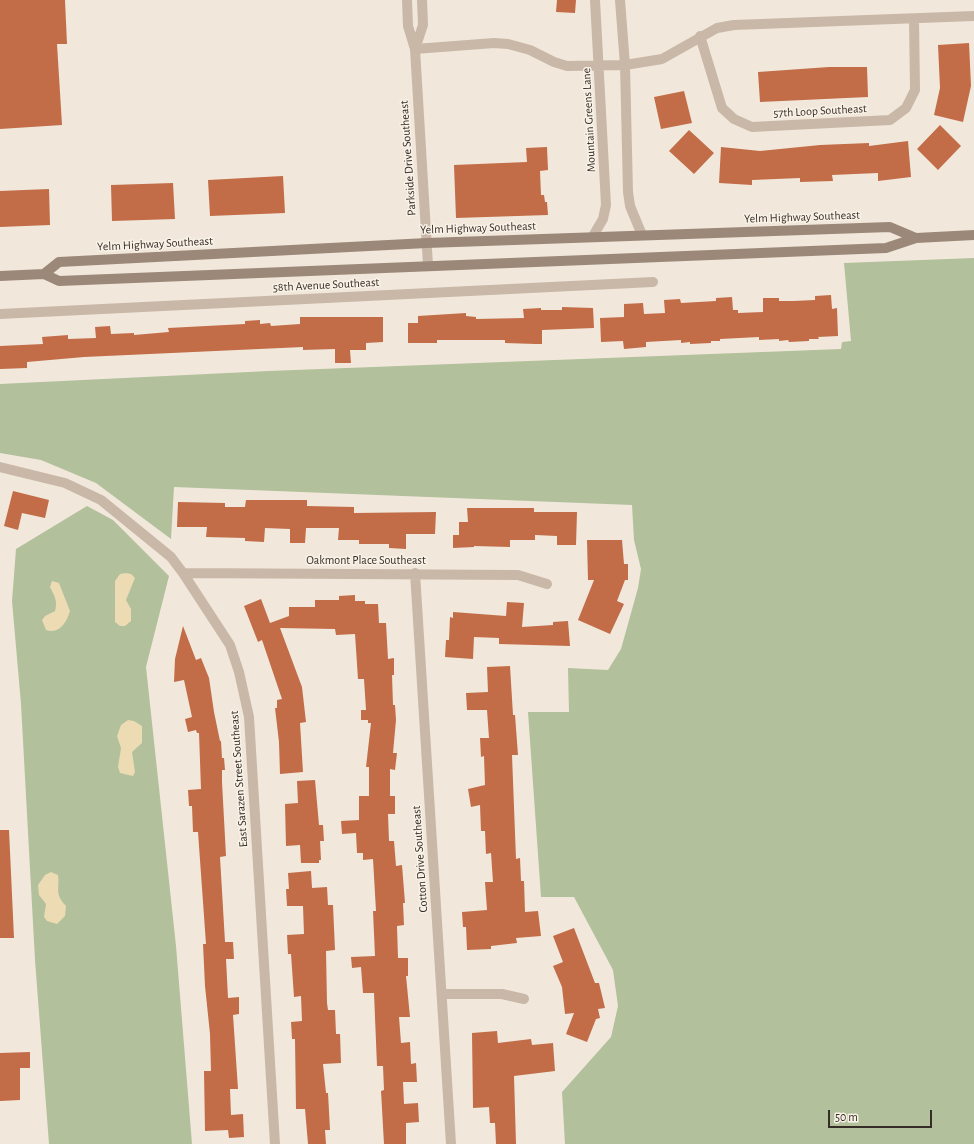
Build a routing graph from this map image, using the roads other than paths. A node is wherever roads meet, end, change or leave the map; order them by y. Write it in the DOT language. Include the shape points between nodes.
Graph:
graph roads {
  1 [pos="407,0"];
  2 [pos="422,0"];
  3 [pos="595,0"];
  4 [pos="620,0"];
  5 [pos="974,16"];
  6 [pos="914,19"];
  7 [pos="700,36"];
  8 [pos="415,49"];
  9 [pos="625,65"];
  10 [pos="599,66"];
  11 [pos="642,235"];
  12 [pos="974,235"];
  13 [pos="593,236"];
  14 [pos="916,238"];
  15 [pos="427,243"];
  16 [pos="428,265"];
  17 [pos="44,274"];
  18 [pos="0,276"];
  19 [pos="653,282"];
  20 [pos="0,314"];
  21 [pos="0,467"];
  22 [pos="183,572"];
  23 [pos="415,573"];
  24 [pos="547,584"];
  25 [pos="442,994"];
  26 [pos="524,999"];
  27 [pos="276,1144"];
  28 [pos="451,1144"];
  1 -- 8 [label="street, Parkside Drive Southeast" via="408,26"];
  2 -- 8 [label="street, Parkside Drive Southeast" via="423,25"];
  3 -- 10 [label="street, Mountain Greens Lane"];
  4 -- 9 [label="street"];
  5 -- 6 [label="street"];
  6 -- 7 [label="street" via="734,25 717,28"];
  6 -- 7 [label="street, 57th Loop Southeast" via="914,90 906,108 890,120 752,127 734,119 722,108"];
  7 -- 9 [label="street" via="662,59"];
  8 -- 10 [label="street" via="508,44 530,50 567,66"];
  8 -- 15 [label="street, Parkside Drive Southeast"];
  9 -- 10 [label="street"];
  9 -- 11 [label="street" via="628,192 630,206"];
  10 -- 13 [label="street, Mountain Greens Lane" via="606,205"];
  11 -- 13 [label="main road, Yelm Highway Southeast"];
  11 -- 14 [label="main road, Yelm Highway Southeast" via="890,227"];
  12 -- 14 [label="main road, Yelm Highway Southeast"];
  13 -- 15 [label="main road, Yelm Highway Southeast"];
  14 -- 16 [label="main road, Yelm Highway Southeast" via="886,248"];
  15 -- 16 [label="street, Parkside Drive Southeast"];
  15 -- 17 [label="main road, Yelm Highway Southeast" via="60,262"];
  16 -- 17 [label="main road, Yelm Highway Southeast" via="59,281"];
  17 -- 18 [label="main road, Yelm Highway Southeast"];
  19 -- 20 [label="street, 58th Avenue Southeast"];
  21 -- 22 [label="street, East Sarazen Street Southeast" via="65,483 101,500 171,557"];
  22 -- 23 [label="street, Oakmont Place Southeast"];
  22 -- 27 [label="street, East Sarazen Street Southeast" via="230,645 249,717"];
  23 -- 24 [label="street, Oakmont Place Southeast" via="518,575"];
  23 -- 25 [label="street, Cotton Drive Southeast"];
  25 -- 26 [label="street" via="502,994"];
  25 -- 28 [label="street, Cotton Drive Southeast"];
}
